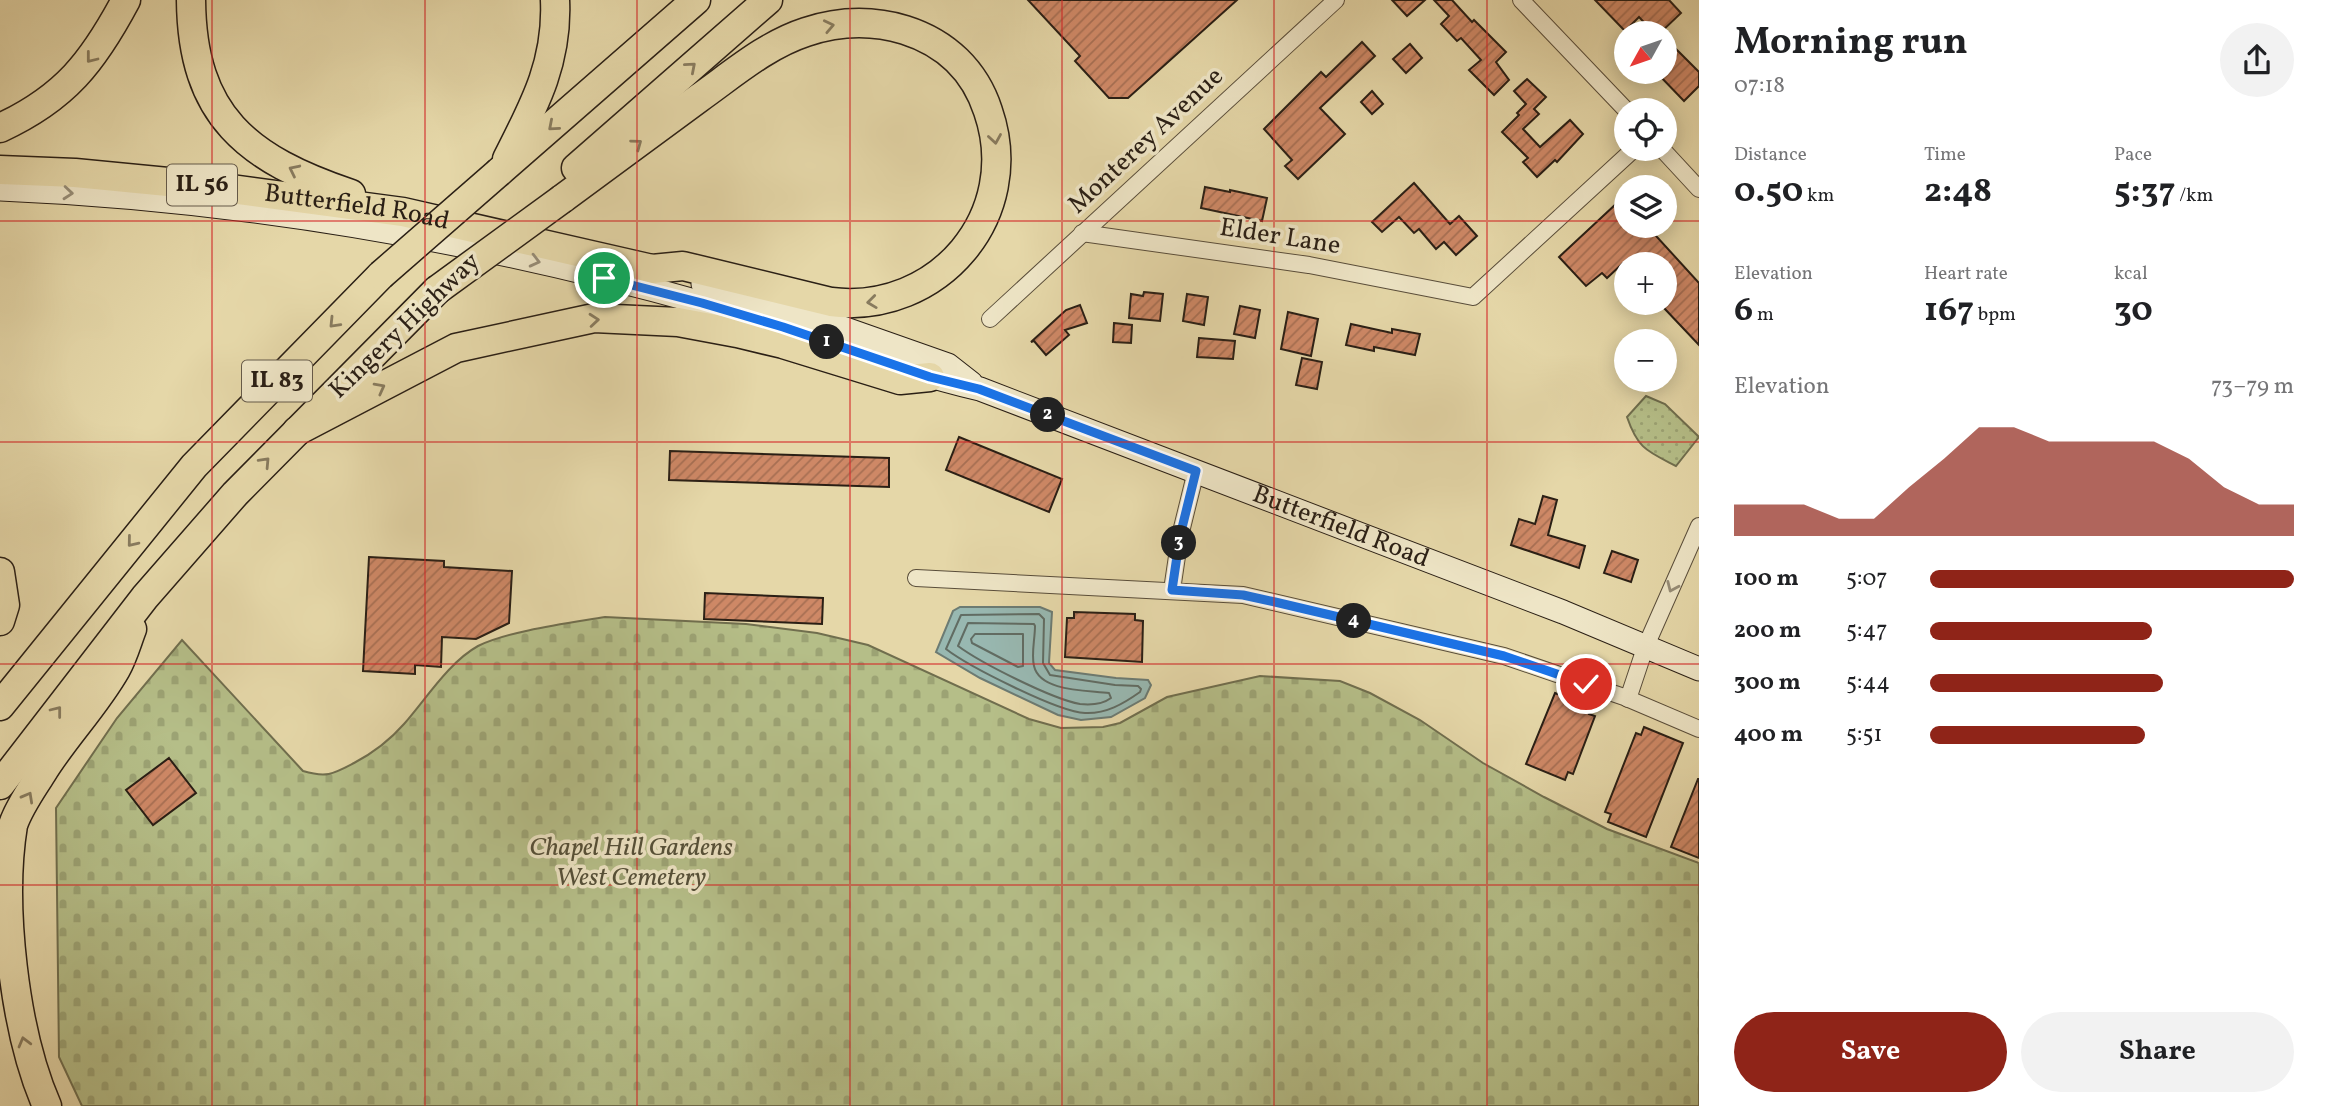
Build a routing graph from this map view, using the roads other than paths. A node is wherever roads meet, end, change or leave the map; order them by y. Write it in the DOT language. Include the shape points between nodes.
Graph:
graph roads {
  1 [pos="126,0"];
  2 [pos="191,0"];
  3 [pos="555,0"];
  4 [pos="696,0"];
  5 [pos="768,0"];
  6 [pos="1336,0"];
  7 [pos="1521,0"];
  8 [pos="1615,98"];
  9 [pos="0,128"];
  10 [pos="1621,161"];
  11 [pos="1673,161"];
  12 [pos="0,170"];
  13 [pos="499,172"];
  14 [pos="0,189"];
  15 [pos="1699,190"];
  16 [pos="555,196"];
  17 [pos="403,212"];
  18 [pos="1083,233"];
  19 [pos="652,269"];
  20 [pos="990,319"];
  21 [pos="930,377"];
  22 [pos="979,389"];
  23 [pos="297,431"];
  24 [pos="1196,471"];
  25 [pos="1699,526"];
  26 [pos="0,572"];
  27 [pos="916,578"];
  28 [pos="1172,590"];
  29 [pos="145,597"];
  30 [pos="0,621"];
  31 [pos="1645,648"];
  32 [pos="1699,669"];
  33 [pos="1628,699"];
  34 [pos="0,706"];
  35 [pos="1699,729"];
  36 [pos="0,785"];
  37 [pos="47,1106"];
  1 -- 9 [label="highway, one-way" via="97,53 76,77 57,94"];
  17 -- 2 [label="highway, one-way" via="325,185 254,149 236,134 201,73 193,42"];
  3 -- 13 [label="highway" via="554,42 547,74"];
  4 -- 13 [label="highway, Kingery Highway / IL 83, one-way"];
  16 -- 5 [label="highway, one-way"];
  6 -- 18 [label="street, Monterey Avenue"];
  7 -- 8 [label="street"];
  10 -- 18 [label="street, Elder Lane" via="1473,297 1309,265"];
  11 -- 15 [label="street"];
  12 -- 17 [label="highway, Butterfield Road / IL 56" via="209,186"];
  13 -- 34 [label="highway, Kingery Highway / IL 83, one-way, bridge" via="381,275 194,466"];
  14 -- 21 [label="main road, Butterfield Road / IL 56, one-way" via="277,212 505,253 714,306"];
  16 -- 19 [label="highway, one-way" via="756,56 793,37 834,24 889,25 920,35 965,67 981,91 997,144 993,192 969,244 925,285 886,300 851,304 683,266"];
  16 -- 23 [label="highway, Kingery Highway / IL 83, bridge" via="437,290"];
  17 -- 19 [label="highway, Butterfield Road / IL 56"];
  18 -- 20 [label="street, Monterey Avenue"];
  19 -- 22 [label="main road, Butterfield Road / IL 56" via="786,308 947,365"];
  21 -- 22 [label="main road, Butterfield Road / IL 56"];
  23 -- 21 [label="highway, one-way" via="456,348 594,318 690,324 783,344 900,380"];
  22 -- 24 [label="main road, Butterfield Road / IL 56"];
  29 -- 23 [label="highway, Kingery Highway / IL 83, one-way"];
  24 -- 28 [label="street"];
  24 -- 31 [label="main road, Butterfield Road / IL 56"];
  25 -- 31 [label="street, one-way"];
  26 -- 30 [label="highway" via="5,605"];
  27 -- 28 [label="street"];
  28 -- 33 [label="street" via="1243,595 1504,656"];
  36 -- 29 [label="highway, Kingery Highway / IL 83, one-way"];
  37 -- 29 [label="highway, one-way" via="32,1071 7,965 2,915 6,848 42,772 117,668"];
  31 -- 32 [label="main road, Butterfield Road / IL 56"];
  31 -- 33 [label="street"];
  33 -- 35 [label="street"];
}
